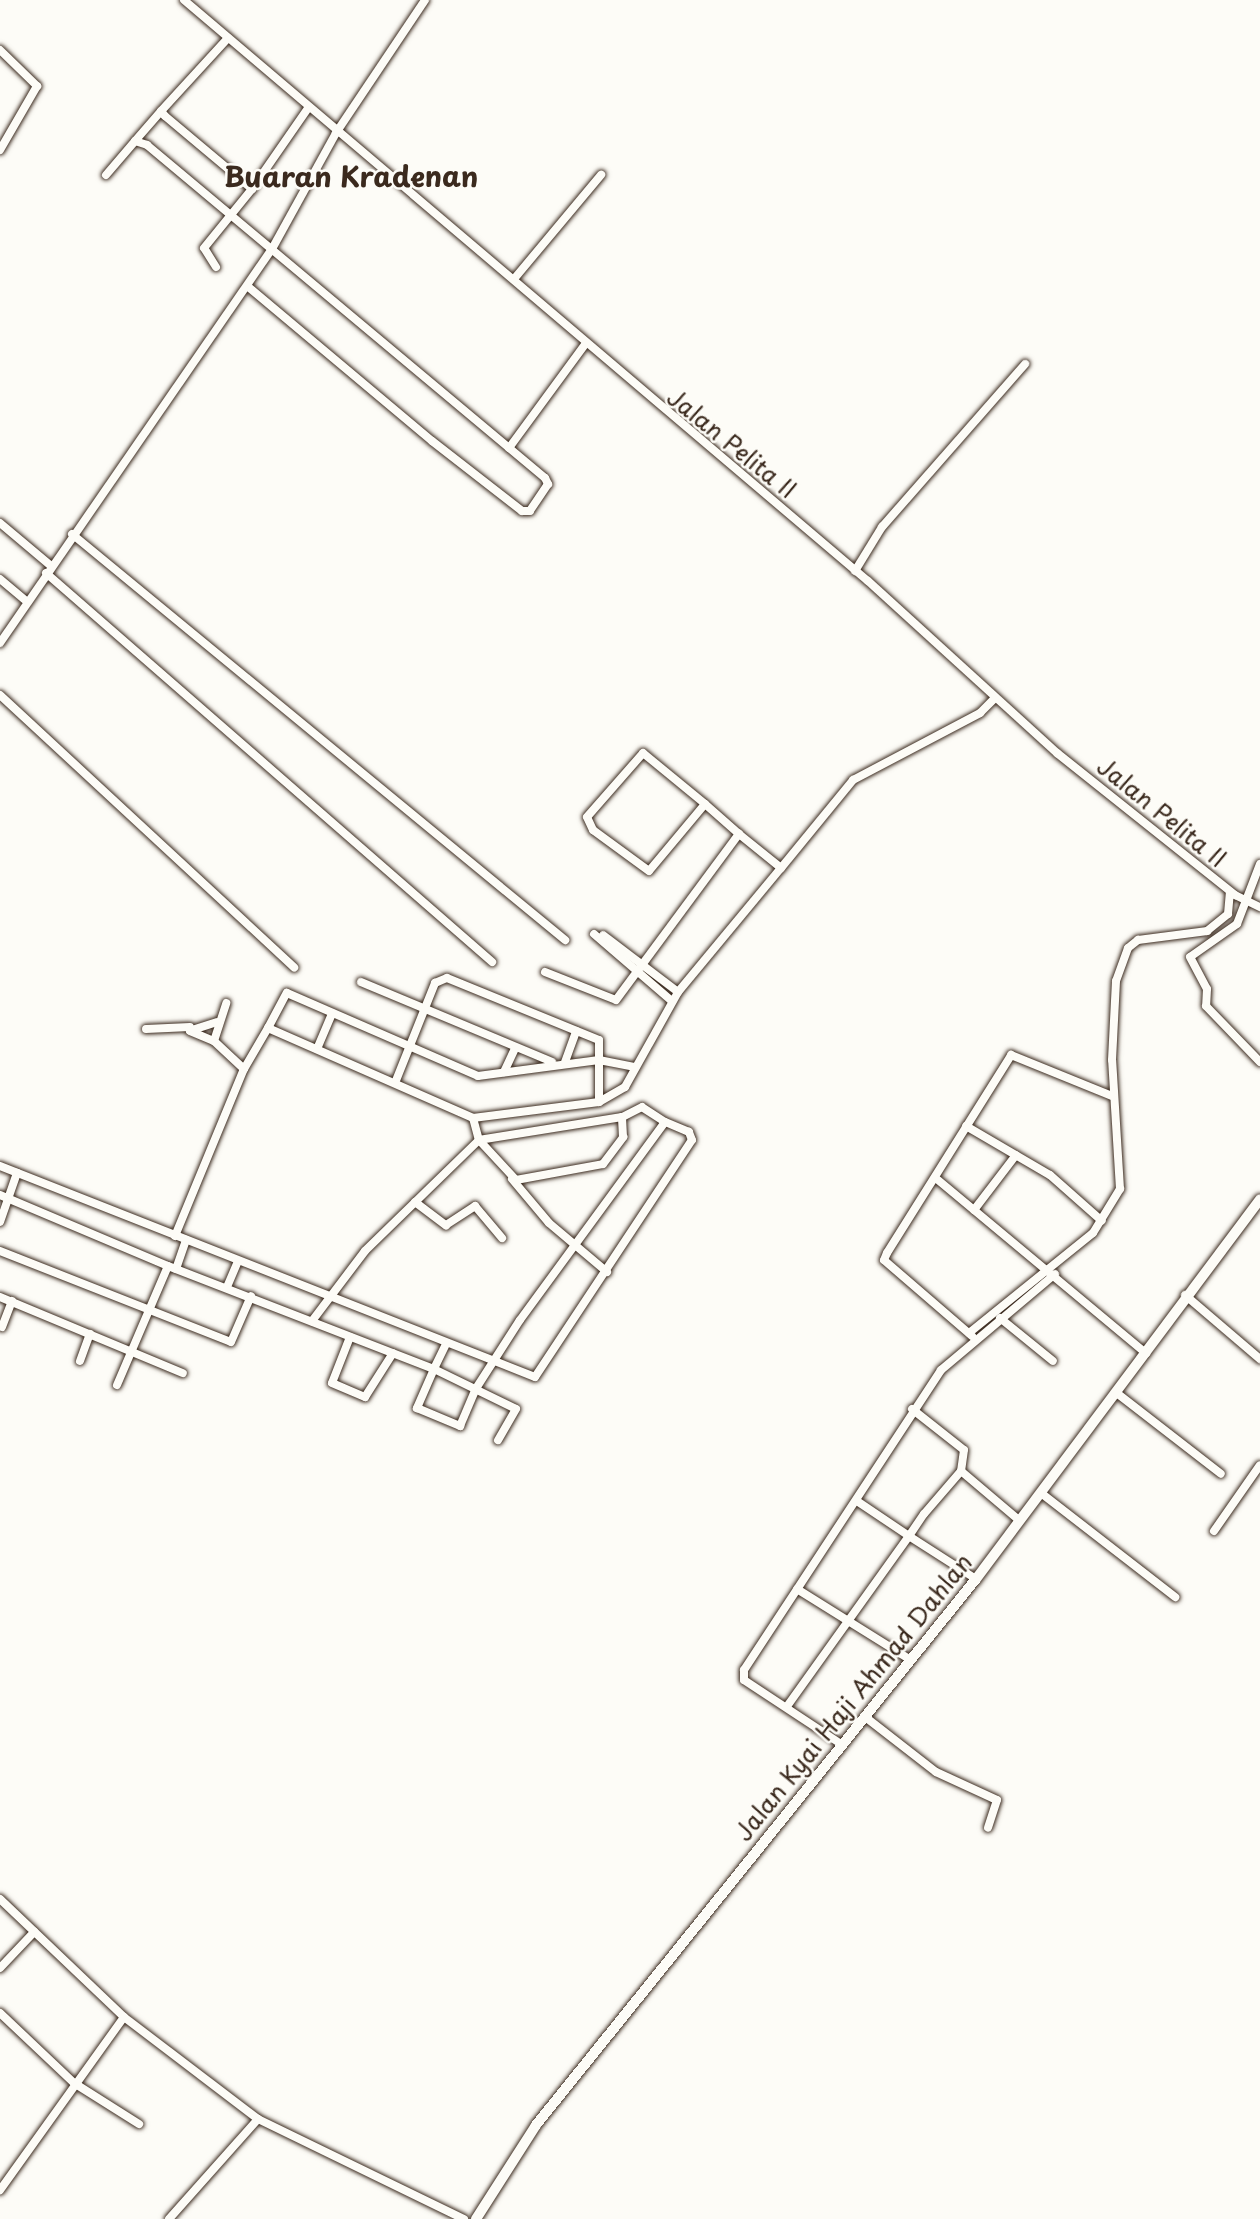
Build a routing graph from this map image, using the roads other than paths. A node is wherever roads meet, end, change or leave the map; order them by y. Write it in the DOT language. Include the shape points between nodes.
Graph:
graph roads {
  1 [pos="184,0"];
  2 [pos="425,0"];
  3 [pos="228,38"];
  4 [pos="1,52"];
  5 [pos="308,108"];
  6 [pos="161,111"];
  7 [pos="336,133"];
  8 [pos="135,141"];
  9 [pos="0,150"];
  10 [pos="106,175"];
  11 [pos="601,175"];
  12 [pos="252,189"];
  13 [pos="230,218"];
  14 [pos="272,249"];
  15 [pos="216,267"];
  16 [pos="514,279"];
  17 [pos="247,286"];
  18 [pos="586,343"];
  19 [pos="1025,365"];
  20 [pos="509,448"];
  21 [pos="0,523"];
  22 [pos="72,534"];
  23 [pos="48,569"];
  24 [pos="855,570"];
  25 [pos="0,579"];
  26 [pos="27,602"];
  27 [pos="0,643"];
  28 [pos="0,695"];
  29 [pos="995,698"];
  30 [pos="705,804"];
  31 [pos="739,834"];
  32 [pos="1260,863"];
  33 [pos="781,868"];
  34 [pos="1239,897"];
  35 [pos="1260,906"];
  36 [pos="599,934"];
  37 [pos="1192,938"];
  38 [pos="565,940"];
  39 [pos="1193,951"];
  40 [pos="492,962"];
  41 [pos="294,967"];
  42 [pos="641,968"];
  43 [pos="545,972"];
  44 [pos="361,982"];
  45 [pos="678,992"];
  46 [pos="672,1001"];
  47 [pos="226,1003"];
  48 [pos="424,1009"];
  49 [pos="332,1013"];
  50 [pos="217,1022"];
  51 [pos="190,1027"];
  52 [pos="268,1028"];
  53 [pos="146,1029"];
  54 [pos="576,1031"];
  55 [pos="214,1041"];
  56 [pos="411,1047"];
  57 [pos="516,1048"];
  58 [pos="317,1049"];
  59 [pos="596,1060"];
  60 [pos="565,1062"];
  61 [pos="1260,1062"];
  62 [pos="555,1063"];
  63 [pos="635,1067"];
  64 [pos="244,1069"];
  65 [pos="504,1072"];
  66 [pos="395,1083"];
  67 [pos="1112,1096"];
  68 [pos="599,1102"];
  69 [pos="622,1117"];
  70 [pos="665,1122"];
  71 [pos="966,1126"];
  72 [pos="475,1129"];
  73 [pos="1016,1155"];
  74 [pos="0,1166"];
  75 [pos="18,1173"];
  76 [pos="512,1179"];
  77 [pos="938,1180"];
  78 [pos="0,1195"];
  79 [pos="10,1199"];
  80 [pos="1260,1199"];
  81 [pos="415,1202"];
  82 [pos="974,1210"];
  83 [pos="1102,1221"];
  84 [pos="0,1222"];
  85 [pos="175,1236"];
  86 [pos="502,1238"];
  87 [pos="186,1240"];
  88 [pos="574,1247"];
  89 [pos="0,1251"];
  90 [pos="238,1261"];
  91 [pos="172,1268"];
  92 [pos="1052,1271"];
  93 [pos="607,1272"];
  94 [pos="227,1287"];
  95 [pos="1185,1295"];
  96 [pos="251,1296"];
  97 [pos="0,1297"];
  98 [pos="326,1298"];
  99 [pos="12,1301"];
  100 [pos="149,1310"];
  101 [pos="1000,1318"];
  102 [pos="312,1321"];
  103 [pos="2,1327"];
  104 [pos="90,1334"];
  105 [pos="971,1336"];
  106 [pos="350,1337"];
  107 [pos="446,1344"];
  108 [pos="1140,1347"];
  109 [pos="131,1350"];
  110 [pos="393,1353"];
  111 [pos="1260,1359"];
  112 [pos="80,1361"];
  113 [pos="1053,1361"];
  114 [pos="492,1363"];
  115 [pos="434,1369"];
  116 [pos="183,1373"];
  117 [pos="117,1385"];
  118 [pos="475,1390"];
  119 [pos="1118,1394"];
  120 [pos="912,1409"];
  121 [pos="498,1440"];
  122 [pos="1260,1465"];
  123 [pos="961,1471"];
  124 [pos="1221,1475"];
  125 [pos="1041,1493"];
  126 [pos="857,1501"];
  127 [pos="1016,1518"];
  128 [pos="1214,1531"];
  129 [pos="909,1536"];
  130 [pos="971,1576"];
  131 [pos="797,1589"];
  132 [pos="1175,1597"];
  133 [pos="849,1621"];
  134 [pos="904,1656"];
  135 [pos="788,1705"];
  136 [pos="864,1716"];
  137 [pos="841,1744"];
  138 [pos="988,1828"];
  139 [pos="0,1899"];
  140 [pos="34,1933"];
  141 [pos="0,1968"];
  142 [pos="0,2012"];
  143 [pos="124,2017"];
  144 [pos="74,2083"];
  145 [pos="258,2119"];
  146 [pos="139,2124"];
  147 [pos="0,2190"];
  148 [pos="169,2219"];
  149 [pos="464,2219"];
  150 [pos="476,2219"];
  1 -- 3 [label="street, Jalan Pelita II"];
  2 -- 7 [label="street"];
  3 -- 5 [label="street, Jalan Pelita II"];
  3 -- 6 [label="street"];
  4 -- 9 [label="street" via="37,89"];
  5 -- 7 [label="street, Jalan Pelita II"];
  5 -- 12 [label="street"];
  6 -- 8 [label="street"];
  6 -- 12 [label="street"];
  7 -- 14 [label="street"];
  7 -- 16 [label="street, Jalan Pelita II"];
  8 -- 10 [label="street"];
  8 -- 13 [label="street"];
  11 -- 16 [label="street"];
  12 -- 13 [label="street"];
  13 -- 14 [label="street"];
  13 -- 15 [label="street" via="204,248"];
  14 -- 17 [label="street"];
  14 -- 20 [label="street"];
  16 -- 18 [label="street, Jalan Pelita II"];
  17 -- 20 [label="street" via="528,513 548,481"];
  17 -- 22 [label="street"];
  18 -- 20 [label="street"];
  18 -- 24 [label="street, Jalan Pelita II"];
  19 -- 24 [label="street" via="882,527"];
  21 -- 23 [label="street"];
  22 -- 23 [label="street"];
  22 -- 38 [label="street"];
  23 -- 26 [label="street"];
  23 -- 40 [label="street"];
  24 -- 29 [label="street, Jalan Pelita II"];
  25 -- 26 [label="street"];
  26 -- 27 [label="street"];
  28 -- 41 [label="street"];
  29 -- 33 [label="street" via="980,713 853,780"];
  29 -- 34 [label="street, Jalan Pelita II"];
  30 -- 30 [label="street" via="641,753 587,817 593,830 649,870"];
  30 -- 31 [label="street"];
  31 -- 33 [label="street"];
  31 -- 42 [label="street"];
  32 -- 34 [label="street"];
  33 -- 45 [label="street"];
  34 -- 35 [label="street, Jalan Pelita II"];
  34 -- 37 [label="street" via="1220,923"];
  34 -- 39 [label="street" via="1237,924"];
  36 -- 42 [label="street"];
  37 -- 39 [label="street"];
  37 -- 67 [label="street" via="1148,938 1128,948 1116,981"];
  39 -- 61 [label="street" via="1207,989 1206,1006"];
  42 -- 43 [label="street" via="614,1001"];
  42 -- 45 [label="street"];
  42 -- 46 [label="street"];
  44 -- 48 [label="street"];
  45 -- 46 [label="street"];
  46 -- 63 [label="street"];
  47 -- 50 [label="street"];
  48 -- 54 [label="street" via="437,980 447,978"];
  48 -- 56 [label="street"];
  48 -- 57 [label="street"];
  49 -- 52 [label="street" via="287,993"];
  49 -- 56 [label="street"];
  49 -- 58 [label="street"];
  50 -- 51 [label="street"];
  50 -- 55 [label="street"];
  51 -- 53 [label="street"];
  51 -- 55 [label="street"];
  52 -- 58 [label="street"];
  52 -- 64 [label="street"];
  54 -- 59 [label="street" via="599,1040"];
  54 -- 60 [label="street"];
  55 -- 64 [label="street"];
  56 -- 65 [label="street" via="478,1076"];
  56 -- 66 [label="street"];
  57 -- 62 [label="street"];
  57 -- 65 [label="street"];
  58 -- 66 [label="street"];
  59 -- 60 [label="street"];
  59 -- 63 [label="street"];
  59 -- 68 [label="street"];
  60 -- 62 [label="street"];
  62 -- 65 [label="street"];
  63 -- 68 [label="street" via="625,1087"];
  64 -- 85 [label="street"];
  66 -- 72 [label="street"];
  67 -- 71 [label="street" via="1011,1055"];
  67 -- 83 [label="street" via="1121,1183"];
  68 -- 72 [label="street"];
  69 -- 70 [label="street" via="642,1107"];
  69 -- 72 [label="street"];
  69 -- 76 [label="street" via="622,1137 603,1164"];
  70 -- 88 [label="street"];
  70 -- 93 [label="street" via="693,1137"];
  71 -- 73 [label="street"];
  71 -- 77 [label="street"];
  72 -- 76 [label="street"];
  72 -- 81 [label="street"];
  73 -- 82 [label="street"];
  73 -- 83 [label="street" via="1050,1174"];
  74 -- 75 [label="street"];
  75 -- 79 [label="street"];
  75 -- 85 [label="street"];
  76 -- 88 [label="street"];
  77 -- 82 [label="street"];
  77 -- 105 [label="street" via="884,1260"];
  78 -- 79 [label="street"];
  79 -- 84 [label="street"];
  79 -- 91 [label="street"];
  80 -- 95 [label="street, Jalan Kyai Haji Ahmad Dahlan"];
  81 -- 86 [label="street" via="446,1225 473,1205"];
  81 -- 98 [label="street"];
  82 -- 92 [label="street"];
  83 -- 92 [label="street"];
  85 -- 87 [label="street"];
  87 -- 90 [label="street"];
  87 -- 91 [label="street"];
  88 -- 93 [label="street"];
  88 -- 114 [label="street"];
  89 -- 100 [label="street"];
  90 -- 94 [label="street"];
  90 -- 98 [label="street"];
  91 -- 94 [label="street"];
  91 -- 100 [label="street"];
  92 -- 101 [label="street"];
  92 -- 105 [label="street"];
  92 -- 108 [label="street"];
  93 -- 114 [label="street" via="539,1376"];
  94 -- 96 [label="street"];
  95 -- 108 [label="street, Jalan Kyai Haji Ahmad Dahlan"];
  95 -- 111 [label="street"];
  96 -- 100 [label="street" via="231,1342"];
  96 -- 102 [label="street"];
  97 -- 99 [label="street"];
  98 -- 102 [label="street"];
  98 -- 107 [label="street"];
  99 -- 103 [label="street"];
  99 -- 104 [label="street"];
  100 -- 109 [label="street"];
  101 -- 105 [label="street"];
  101 -- 113 [label="street"];
  102 -- 106 [label="street"];
  104 -- 109 [label="street"];
  104 -- 112 [label="street"];
  105 -- 120 [label="street"];
  106 -- 110 [label="street"];
  106 -- 110 [label="street" via="331,1383 365,1397"];
  107 -- 114 [label="street"];
  107 -- 115 [label="street"];
  108 -- 119 [label="street, Jalan Kyai Haji Ahmad Dahlan"];
  109 -- 116 [label="street"];
  109 -- 117 [label="street"];
  110 -- 115 [label="street"];
  114 -- 118 [label="street"];
  115 -- 118 [label="street"];
  115 -- 118 [label="street" via="420,1411 460,1426"];
  118 -- 121 [label="street" via="516,1409"];
  119 -- 124 [label="street"];
  119 -- 125 [label="street, Jalan Kyai Haji Ahmad Dahlan"];
  120 -- 123 [label="street" via="962,1446"];
  120 -- 126 [label="street"];
  122 -- 128 [label="street"];
  123 -- 127 [label="street"];
  123 -- 129 [label="street"];
  125 -- 127 [label="street, Jalan Kyai Haji Ahmad Dahlan"];
  125 -- 132 [label="street"];
  126 -- 129 [label="street"];
  126 -- 131 [label="street"];
  127 -- 130 [label="street, Jalan Kyai Haji Ahmad Dahlan"];
  129 -- 130 [label="street"];
  129 -- 133 [label="street"];
  130 -- 134 [label="street, Jalan Kyai Haji Ahmad Dahlan"];
  131 -- 133 [label="street"];
  131 -- 135 [label="street" via="743,1675"];
  133 -- 134 [label="street"];
  133 -- 135 [label="street"];
  134 -- 136 [label="street, Jalan Kyai Haji Ahmad Dahlan"];
  135 -- 137 [label="street"];
  136 -- 137 [label="street, Jalan Kyai Haji Ahmad Dahlan"];
  136 -- 138 [label="street" via="936,1772 997,1800"];
  137 -- 150 [label="street, Jalan Kyai Haji Ahmad Dahlan" via="536,2125"];
  139 -- 140 [label="street"];
  140 -- 141 [label="street"];
  140 -- 143 [label="street"];
  142 -- 144 [label="street"];
  143 -- 144 [label="street"];
  143 -- 145 [label="street"];
  144 -- 146 [label="street"];
  144 -- 147 [label="street"];
  145 -- 148 [label="street"];
  145 -- 149 [label="street"];
}
